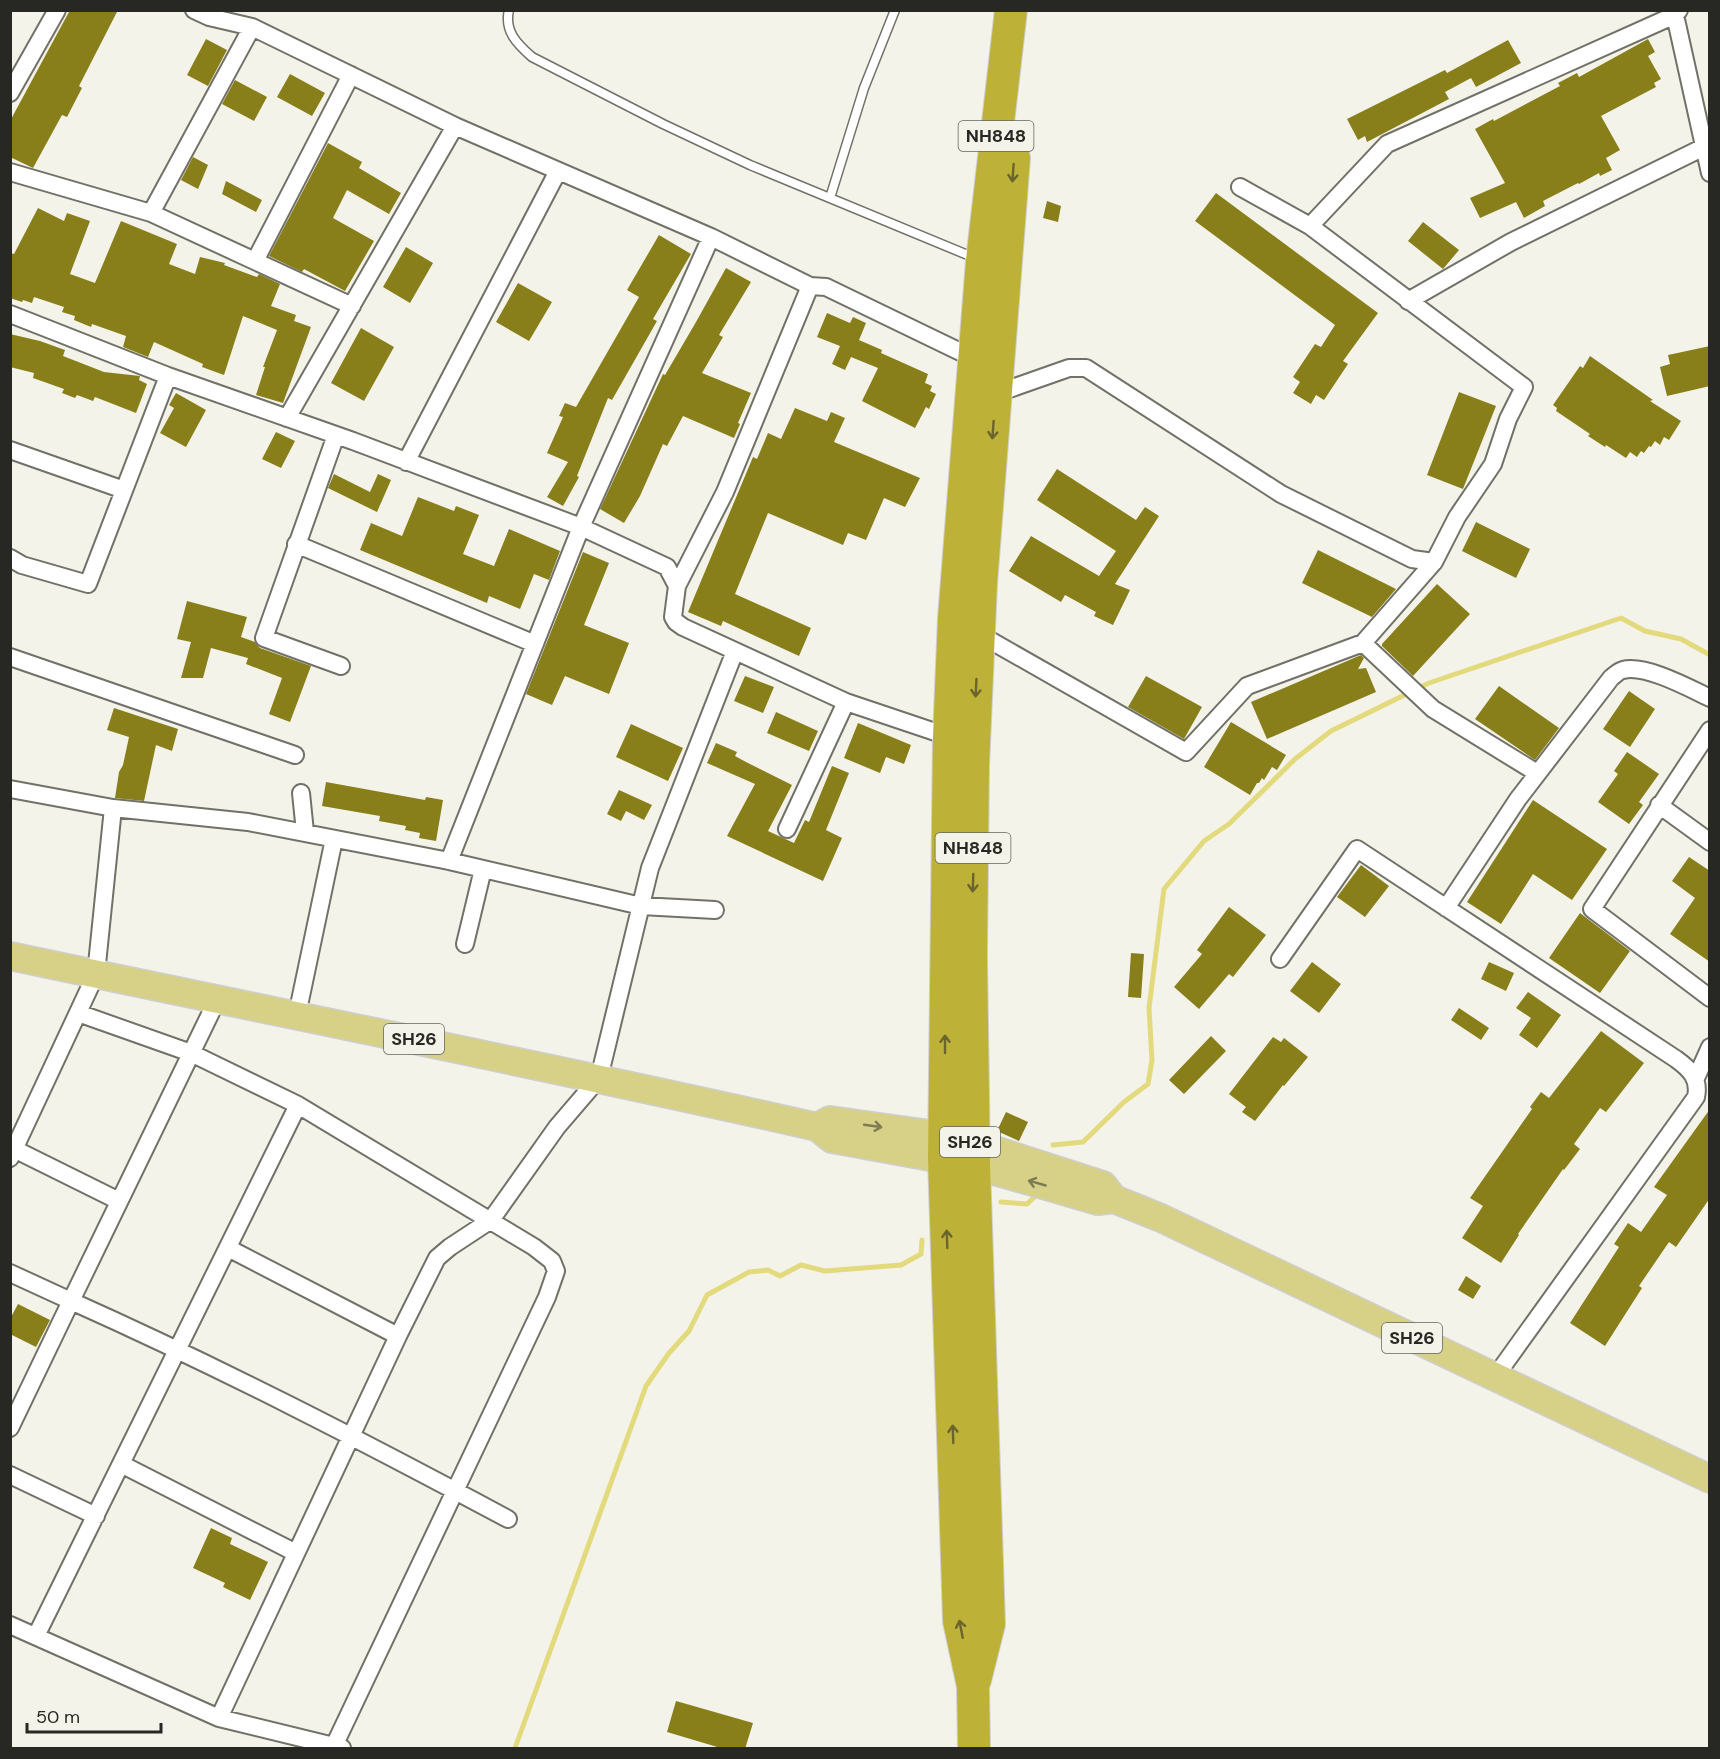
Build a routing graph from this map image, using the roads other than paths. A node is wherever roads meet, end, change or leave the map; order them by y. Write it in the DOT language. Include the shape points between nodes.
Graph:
graph roads {
  1 [pos="57,10"];
  2 [pos="194,10"];
  3 [pos="509,10"];
  4 [pos="895,10"];
  5 [pos="1011,10"];
  6 [pos="1031,10"];
  7 [pos="1677,13"];
  8 [pos="252,27"];
  9 [pos="351,75"];
  10 [pos="10,93"];
  11 [pos="455,126"];
  12 [pos="1704,147"];
  13 [pos="558,171"];
  14 [pos="10,172"];
  15 [pos="1710,173"];
  16 [pos="1240,187"];
  17 [pos="830,198"];
  18 [pos="151,213"];
  19 [pos="1310,226"];
  20 [pos="711,237"];
  21 [pos="255,261"];
  22 [pos="994,263"];
  23 [pos="810,286"];
  24 [pos="1408,302"];
  25 [pos="352,306"];
  26 [pos="10,314"];
  27 [pos="975,359"];
  28 [pos="168,376"];
  29 [pos="995,394"];
  30 [pos="286,418"];
  31 [pos="336,435"];
  32 [pos="10,450"];
  33 [pos="406,462"];
  34 [pos="124,490"];
  35 [pos="581,527"];
  36 [pos="296,544"];
  37 [pos="10,558"];
  38 [pos="1434,562"];
  39 [pos="677,586"];
  40 [pos="979,634"];
  41 [pos="1363,643"];
  42 [pos="535,644"];
  43 [pos="735,651"];
  44 [pos="10,657"];
  45 [pos="341,666"];
  46 [pos="1710,698"];
  47 [pos="846,702"];
  48 [pos="1710,730"];
  49 [pos="962,738"];
  50 [pos="295,754"];
  51 [pos="1537,773"];
  52 [pos="10,789"];
  53 [pos="301,793"];
  54 [pos="1659,805"];
  55 [pos="113,808"];
  56 [pos="787,829"];
  57 [pos="305,832"];
  58 [pos="334,839"];
  59 [pos="1710,842"];
  60 [pos="449,861"];
  61 [pos="483,869"];
  62 [pos="641,906"];
  63 [pos="1446,908"];
  64 [pos="715,910"];
  65 [pos="465,944"];
  66 [pos="10,956"];
  67 [pos="1280,959"];
  68 [pos="96,974"];
  69 [pos="1710,998"];
  70 [pos="217,1000"];
  71 [pos="78,1013"];
  72 [pos="297,1015"];
  73 [pos="1710,1047"];
  74 [pos="191,1053"];
  75 [pos="599,1078"];
  76 [pos="1696,1078"];
  77 [pos="298,1105"];
  78 [pos="959,1150"];
  79 [pos="12,1152"];
  80 [pos="120,1201"];
  81 [pos="491,1221"];
  82 [pos="228,1248"];
  83 [pos="10,1273"];
  84 [pos="71,1301"];
  85 [pos="398,1336"];
  86 [pos="178,1349"];
  87 [pos="1495,1377"];
  88 [pos="10,1428"];
  89 [pos="352,1435"];
  90 [pos="121,1464"];
  91 [pos="10,1475"];
  92 [pos="1710,1479"];
  93 [pos="455,1490"];
  94 [pos="96,1516"];
  95 [pos="508,1519"];
  96 [pos="296,1553"];
  97 [pos="10,1625"];
  98 [pos="36,1636"];
  99 [pos="219,1718"];
  100 [pos="339,1747"];
  101 [pos="974,1749"];
  1 -- 10 [label="street"];
  2 -- 8 [label="street"];
  3 -- 17 [label="lane" via="509,32 532,57 663,124"];
  4 -- 17 [label="lane" via="864,88"];
  5 -- 22 [label="highway, NH848"];
  6 -- 22 [label="highway, NH848, one-way"];
  7 -- 12 [label="street"];
  7 -- 19 [label="street" via="1387,144"];
  8 -- 9 [label="street"];
  8 -- 18 [label="street"];
  9 -- 11 [label="street"];
  9 -- 21 [label="street"];
  11 -- 13 [label="street"];
  11 -- 25 [label="street"];
  12 -- 15 [label="street"];
  12 -- 24 [label="street" via="1511,242"];
  13 -- 20 [label="street"];
  13 -- 33 [label="street"];
  14 -- 18 [label="street"];
  16 -- 19 [label="street"];
  17 -- 22 [label="lane"];
  18 -- 21 [label="street"];
  19 -- 24 [label="street"];
  20 -- 23 [label="street"];
  20 -- 35 [label="street"];
  21 -- 25 [label="street"];
  22 -- 27 [label="highway, NH848"];
  22 -- 29 [label="highway, NH848"];
  23 -- 27 [label="street" via="826,288"];
  23 -- 39 [label="street" via="725,492"];
  24 -- 38 [label="street" via="1524,387 1493,464 1456,517"];
  25 -- 30 [label="street"];
  26 -- 28 [label="street"];
  27 -- 49 [label="highway, NH848" via="954,618"];
  28 -- 30 [label="street"];
  28 -- 34 [label="street"];
  29 -- 38 [label="street" via="1069,368 1086,368 1281,494 1412,559"];
  29 -- 40 [label="highway, NH848, one-way"];
  30 -- 31 [label="street"];
  31 -- 33 [label="street"];
  31 -- 36 [label="street"];
  32 -- 34 [label="street"];
  33 -- 35 [label="street"];
  34 -- 37 [label="street" via="88,584"];
  35 -- 39 [label="street" via="666,567"];
  35 -- 42 [label="street"];
  36 -- 42 [label="street"];
  36 -- 45 [label="street" via="264,638"];
  38 -- 41 [label="street"];
  39 -- 43 [label="street" via="673,609 676,622"];
  40 -- 41 [label="street" via="1186,752 1246,686"];
  40 -- 49 [label="highway, NH848, one-way"];
  41 -- 51 [label="street" via="1433,709"];
  42 -- 60 [label="street"];
  43 -- 47 [label="street"];
  43 -- 62 [label="street" via="650,868"];
  44 -- 50 [label="street"];
  46 -- 51 [label="street" via="1675,681 1637,670 1621,670"];
  47 -- 49 [label="street"];
  47 -- 56 [label="street"];
  48 -- 54 [label="street"];
  49 -- 78 [label="highway, NH848" via="971,955"];
  51 -- 63 [label="street"];
  52 -- 55 [label="street"];
  53 -- 57 [label="street"];
  54 -- 59 [label="street"];
  54 -- 69 [label="street" via="1592,909"];
  55 -- 57 [label="street"];
  55 -- 68 [label="street"];
  57 -- 58 [label="street"];
  58 -- 60 [label="street"];
  58 -- 72 [label="street"];
  60 -- 61 [label="street"];
  61 -- 62 [label="street"];
  61 -- 65 [label="street"];
  62 -- 64 [label="street"];
  62 -- 75 [label="street"];
  63 -- 67 [label="street" via="1357,849"];
  63 -- 76 [label="street" via="1676,1059"];
  66 -- 68 [label="main road, SH26"];
  68 -- 70 [label="main road, SH26"];
  68 -- 71 [label="street"];
  70 -- 72 [label="main road, SH26"];
  70 -- 74 [label="street"];
  71 -- 74 [label="street"];
  71 -- 79 [label="street"];
  72 -- 75 [label="main road, SH26"];
  73 -- 76 [label="street"];
  74 -- 77 [label="street"];
  74 -- 80 [label="street"];
  75 -- 78 [label="main road, SH26" via="817,1127 832,1139"];
  75 -- 81 [label="street" via="557,1127"];
  76 -- 87 [label="street" via="1696,1097"];
  77 -- 81 [label="street"];
  77 -- 82 [label="street"];
  78 -- 87 [label="main road, SH26" via="1103,1185 1114,1199"];
  78 -- 101 [label="highway, NH848" via="989,1624 973,1686"];
  79 -- 80 [label="street"];
  80 -- 84 [label="street"];
  81 -- 85 [label="street" via="437,1258"];
  81 -- 93 [label="street" via="534,1246 552,1262 556,1278"];
  82 -- 85 [label="street"];
  82 -- 86 [label="street"];
  83 -- 84 [label="street"];
  84 -- 86 [label="street"];
  84 -- 88 [label="street"];
  85 -- 89 [label="street"];
  86 -- 89 [label="street"];
  86 -- 90 [label="street"];
  87 -- 92 [label="main road, SH26"];
  89 -- 93 [label="street"];
  89 -- 96 [label="street"];
  90 -- 94 [label="street"];
  90 -- 96 [label="street"];
  91 -- 94 [label="street"];
  93 -- 95 [label="street"];
  93 -- 100 [label="street"];
  94 -- 98 [label="street"];
  96 -- 99 [label="street"];
  97 -- 98 [label="street"];
  98 -- 99 [label="street"];
  99 -- 100 [label="street"];
}
